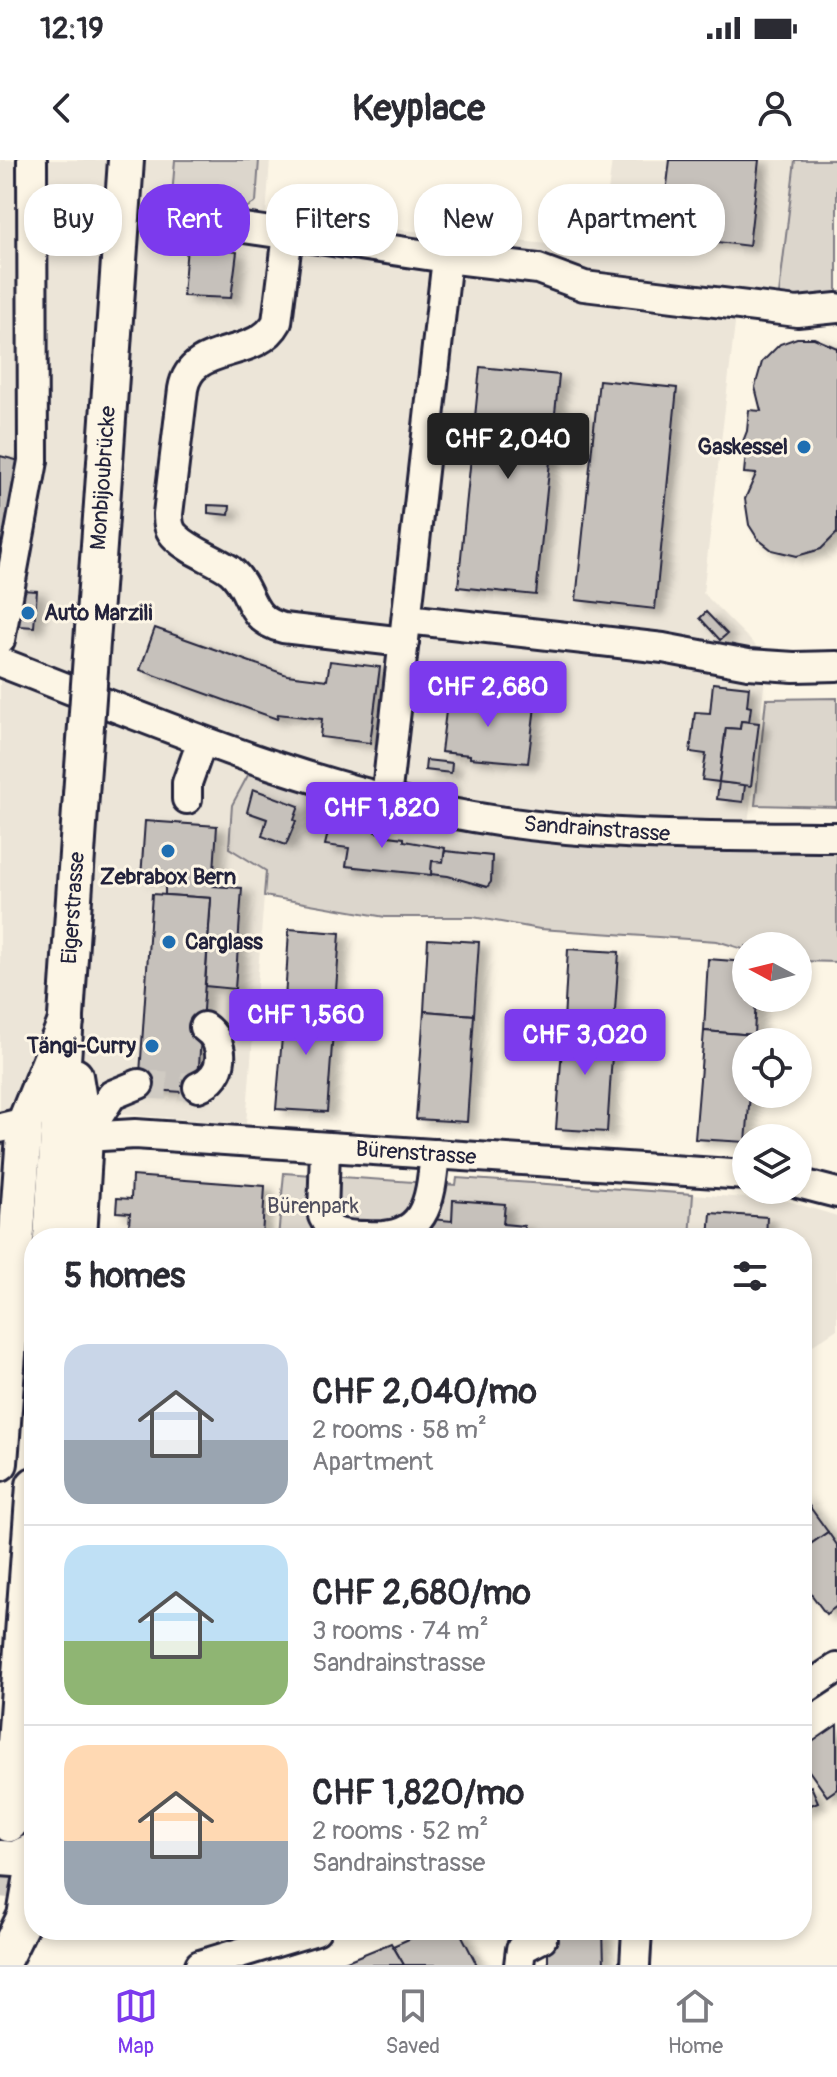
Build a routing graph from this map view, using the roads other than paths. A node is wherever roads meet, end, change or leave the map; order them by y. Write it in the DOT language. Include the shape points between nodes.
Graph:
graph roads {
  1 [pos="126,160"];
  2 [pos="29,161"];
  3 [pos="398,251"];
  4 [pos="285,256"];
  5 [pos="447,258"];
  6 [pos="837,308"];
  7 [pos="405,630"];
  8 [pos="0,640"];
  9 [pos="0,662"];
  10 [pos="837,666"];
  11 [pos="202,741"];
  12 [pos="81,795"];
  13 [pos="187,799"];
  14 [pos="386,799"];
  15 [pos="837,837"];
  16 [pos="66,1021"];
  17 [pos="204,1027"];
  18 [pos="139,1084"];
  19 [pos="198,1087"];
  20 [pos="13,1125"];
  21 [pos="85,1137"];
  22 [pos="325,1147"];
  23 [pos="435,1154"];
  24 [pos="732,1174"];
  25 [pos="10,1186"];
  26 [pos="812,1187"];
  27 [pos="837,1193"];
  28 [pos="52,1228"];
  29 [pos="80,1228"];
  30 [pos="329,1228"];
  31 [pos="410,1228"];
  32 [pos="0,1463"];
  33 [pos="24,1621"];
  34 [pos="837,1668"];
  35 [pos="812,1684"];
  36 [pos="9,1824"];
  37 [pos="24,1855"];
  38 [pos="0,1858"];
  39 [pos="24,1918"];
  40 [pos="283,1940"];
  41 [pos="538,1940"];
  42 [pos="1,1965"];
  43 [pos="200,1965"];
  44 [pos="519,1965"];
  1 -- 12 [label="main road, Monbijoubrücke, bridge"];
  2 -- 8 [label="street" via="33,461"];
  3 -- 5 [label="street"];
  4 -- 7 [label="street" via="273,331 263,340 198,362 187,372 170,530 230,571 269,623 283,628"];
  5 -- 6 [label="street" via="538,269 584,286 797,312"];
  5 -- 7 [label="street"];
  7 -- 10 [label="street" via="663,648 748,664"];
  7 -- 14 [label="street"];
  9 -- 11 [label="street, Sandrainstrasse"];
  11 -- 13 [label="street" via="187,783"];
  11 -- 14 [label="street, Sandrainstrasse"];
  12 -- 16 [label="main road, Eigerstrasse"];
  14 -- 15 [label="street, Sandrainstrasse" via="474,818 603,833"];
  16 -- 20 [label="main road, Eigerstrasse"];
  16 -- 21 [label="main road, Eigerstrasse"];
  16 -- 28 [label="main road, Eigerstrasse"];
  17 -- 19 [label="street" via="216,1037 221,1057 214,1077"];
  18 -- 21 [label="street" via="112,1095"];
  20 -- 25 [label="main road, Eigerstrasse"];
  21 -- 22 [label="street, Bürenstrasse" via="135,1134"];
  21 -- 29 [label="main road, Eigerstrasse"];
  22 -- 23 [label="street, Bürenstrasse"];
  22 -- 30 [label="street" via="323,1216"];
  23 -- 24 [label="street, Bürenstrasse"];
  23 -- 31 [label="street" via="428,1202"];
  25 -- 32 [label="main road, Eigerstrasse"];
  26 -- 27 [label="street"];
  33 -- 36 [label="main road"];
  34 -- 35 [label="street"];
  37 -- 38 [label="main road"];
  39 -- 42 [label="main road"];
  40 -- 43 [label="street"];
  41 -- 44 [label="street" via="520,1950"];
}
